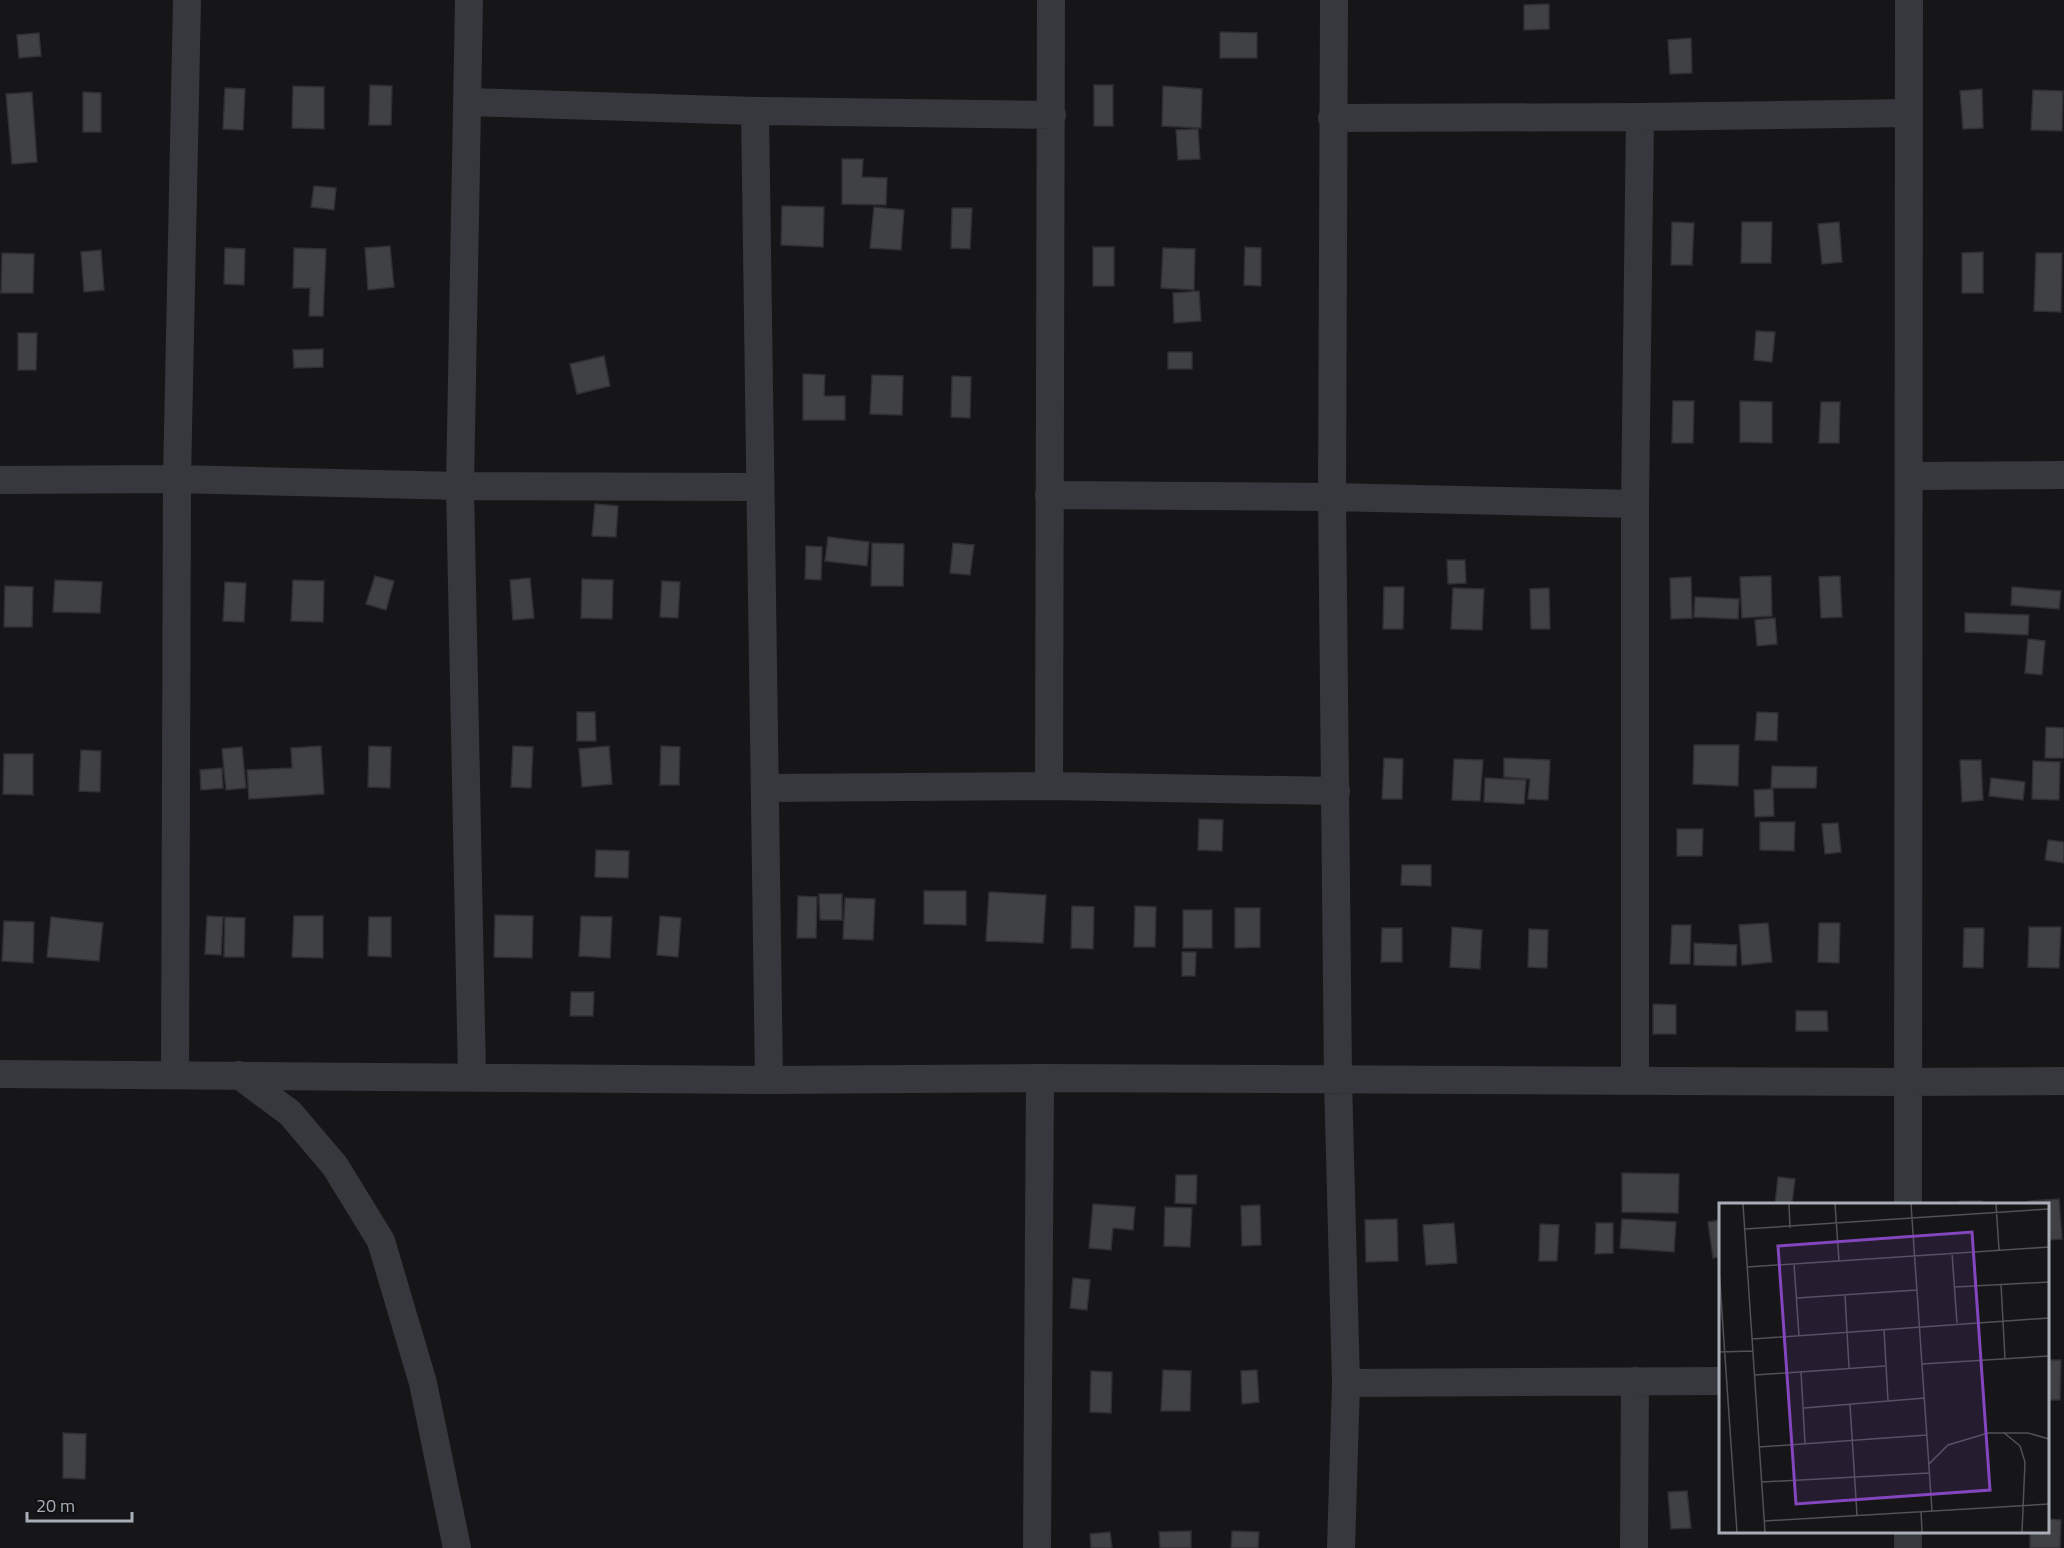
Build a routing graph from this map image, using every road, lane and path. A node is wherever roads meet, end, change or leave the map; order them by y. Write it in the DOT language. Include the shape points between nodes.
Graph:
graph roads {
  1 [pos="187,0"];
  2 [pos="469,0"];
  3 [pos="1051,0"];
  4 [pos="1334,0"];
  5 [pos="1909,0"];
  6 [pos="467,102"];
  7 [pos="755,111"];
  8 [pos="1909,113"];
  9 [pos="1052,116"];
  10 [pos="1640,117"];
  11 [pos="1332,118"];
  12 [pos="2064,475"];
  13 [pos="1909,476"];
  14 [pos="177,479"];
  15 [pos="0,480"];
  16 [pos="460,486"];
  17 [pos="759,487"];
  18 [pos="1049,495"];
  19 [pos="1332,497"];
  20 [pos="1635,504"];
  21 [pos="1048,786"];
  22 [pos="766,788"];
  23 [pos="1336,791"];
  24 [pos="0,1074"];
  25 [pos="175,1075"];
  26 [pos="239,1075"];
  27 [pos="472,1077"];
  28 [pos="1040,1078"];
  29 [pos="769,1080"];
  30 [pos="1338,1080"];
  31 [pos="1635,1081"];
  32 [pos="2064,1081"];
  33 [pos="1907,1082"];
  34 [pos="1908,1203"];
  35 [pos="1635,1381"];
  36 [pos="1719,1381"];
  37 [pos="1346,1383"];
  38 [pos="457,1548"];
  39 [pos="1037,1548"];
  40 [pos="1341,1548"];
  41 [pos="1634,1548"];
  1 -- 14 [label="street"];
  2 -- 6 [label="street"];
  3 -- 9 [label="street"];
  4 -- 11 [label="street"];
  5 -- 8 [label="street"];
  6 -- 7 [label="street"];
  6 -- 16 [label="street"];
  7 -- 9 [label="street"];
  7 -- 17 [label="street"];
  8 -- 10 [label="street"];
  8 -- 13 [label="street"];
  9 -- 18 [label="street"];
  10 -- 11 [label="street"];
  10 -- 20 [label="street"];
  11 -- 19 [label="street"];
  12 -- 13 [label="street"];
  13 -- 33 [label="street"];
  14 -- 15 [label="street"];
  14 -- 16 [label="street"];
  14 -- 25 [label="street"];
  16 -- 17 [label="street"];
  16 -- 27 [label="street"];
  17 -- 22 [label="street"];
  18 -- 19 [label="street"];
  18 -- 21 [label="street"];
  19 -- 20 [label="street"];
  19 -- 23 [label="street"];
  20 -- 31 [label="street"];
  21 -- 22 [label="street"];
  21 -- 23 [label="street"];
  22 -- 29 [label="street"];
  23 -- 30 [label="street"];
  24 -- 25 [label="street"];
  25 -- 26 [label="street"];
  26 -- 27 [label="street"];
  26 -- 38 [label="street" via="290,1113 320,1148 381,1241 423,1383"];
  27 -- 29 [label="street"];
  28 -- 29 [label="street"];
  28 -- 30 [label="street"];
  28 -- 39 [label="street"];
  30 -- 31 [label="street"];
  30 -- 37 [label="street"];
  31 -- 33 [label="street"];
  32 -- 33 [label="street"];
  33 -- 34 [label="street"];
  35 -- 36 [label="street"];
  35 -- 37 [label="street"];
  35 -- 41 [label="street"];
  37 -- 40 [label="street"];
}
